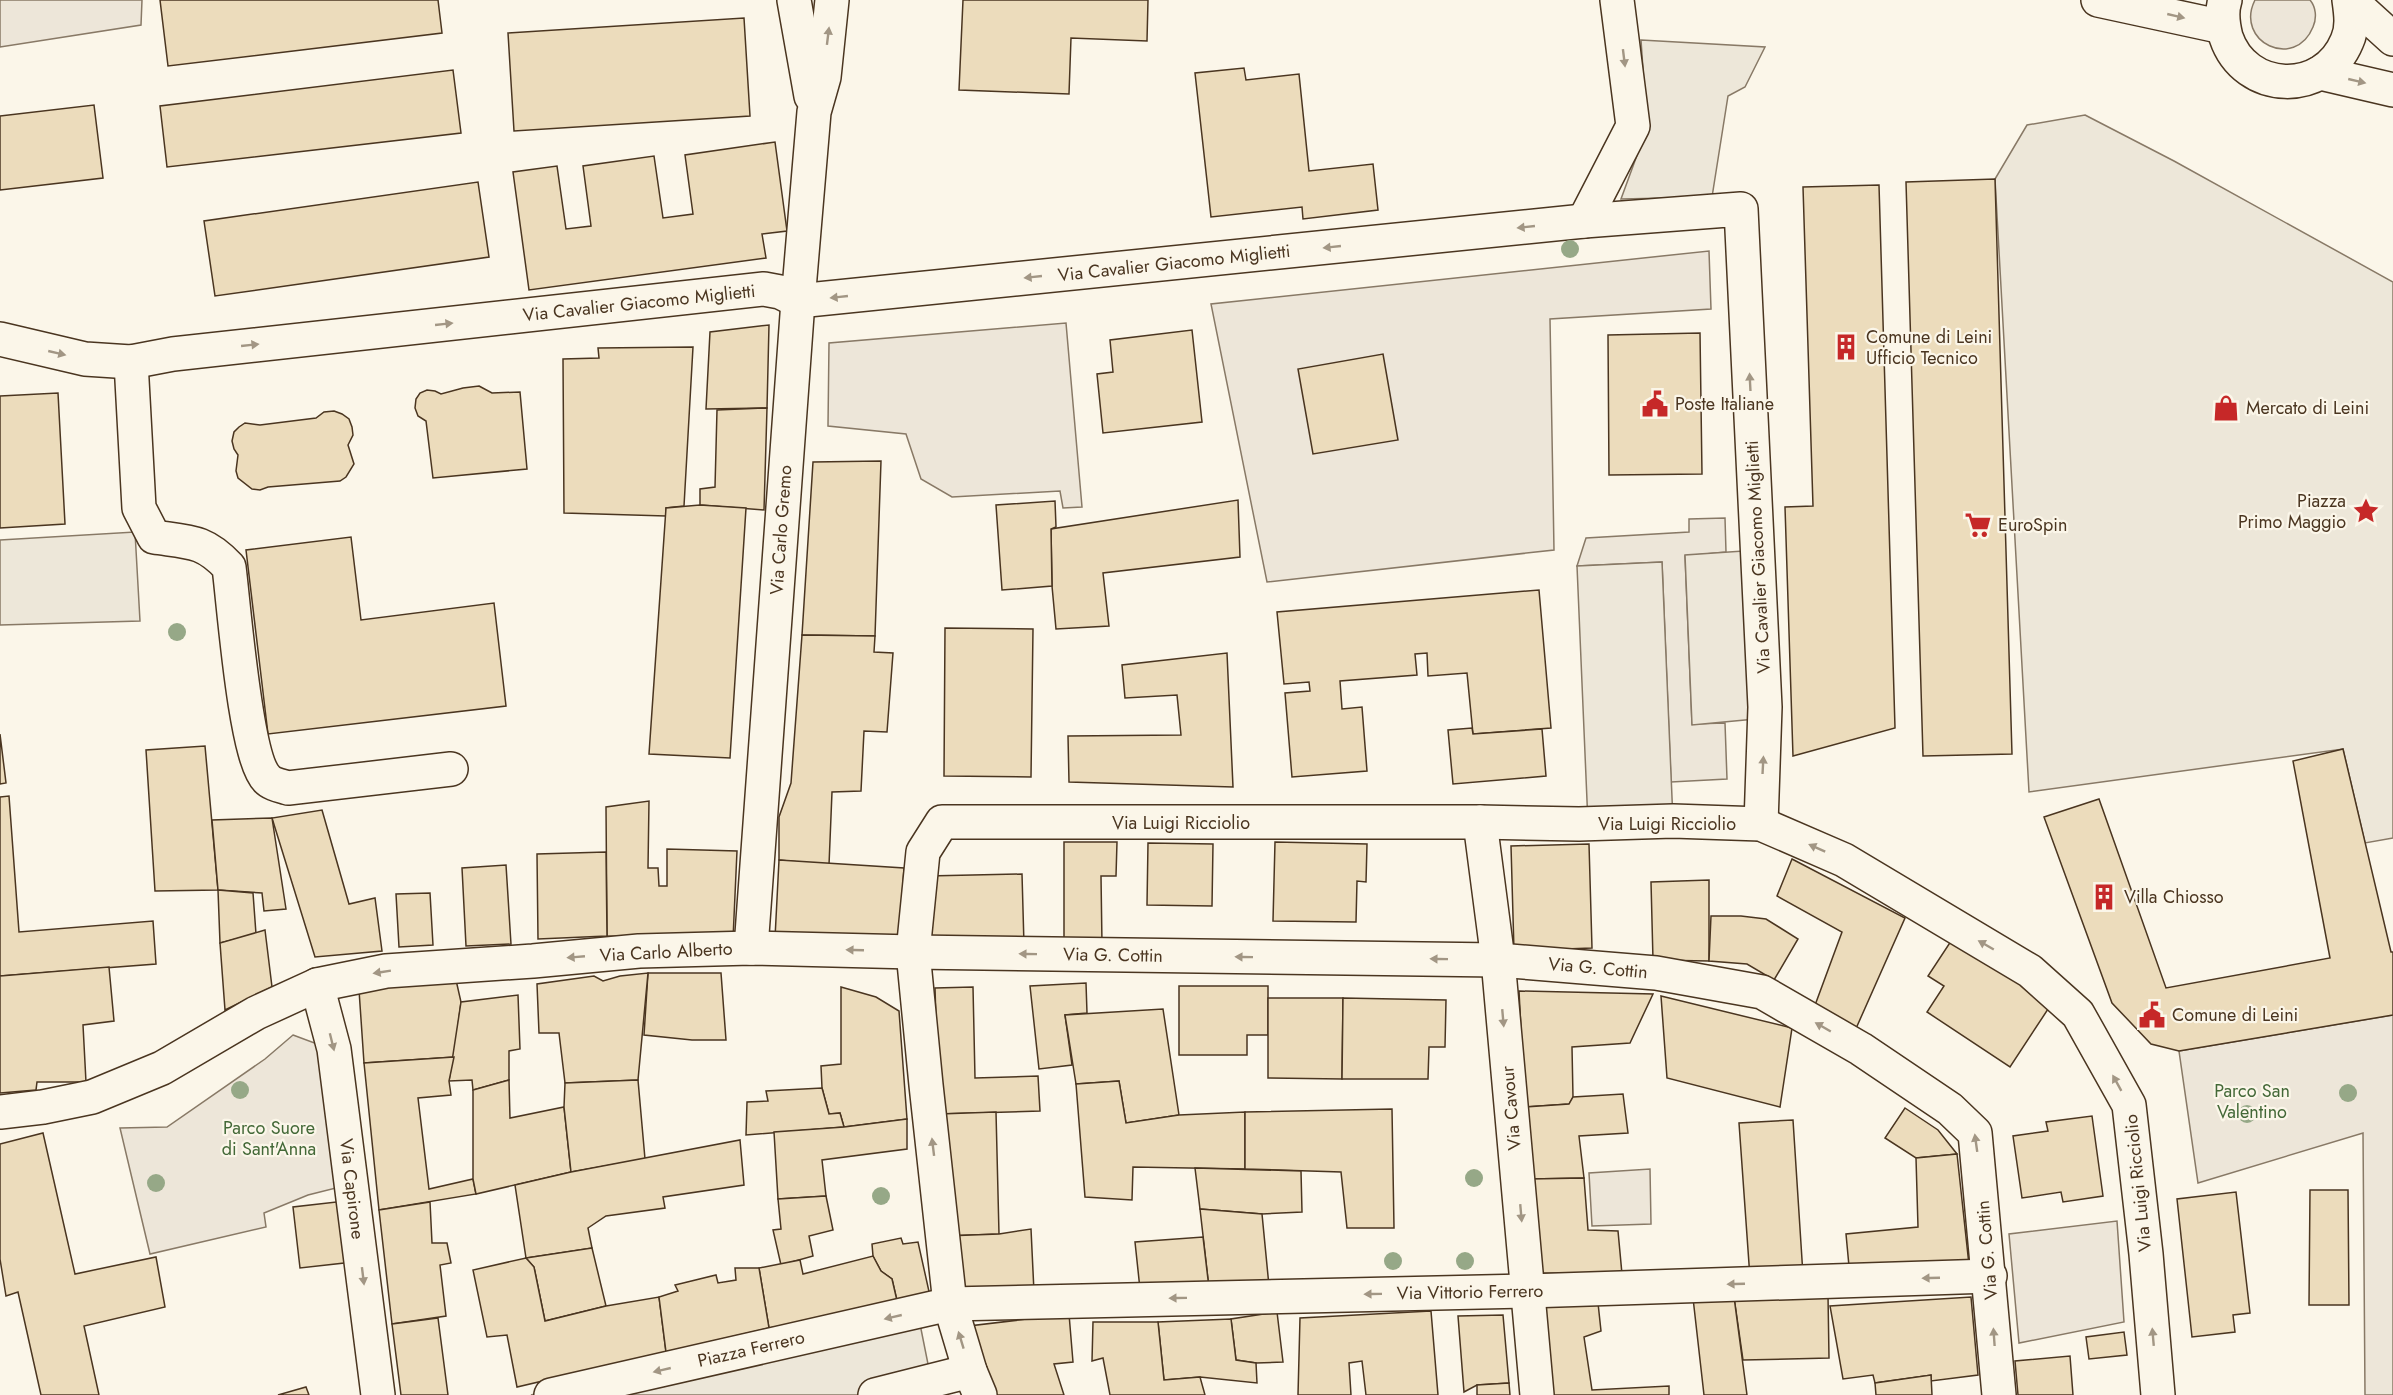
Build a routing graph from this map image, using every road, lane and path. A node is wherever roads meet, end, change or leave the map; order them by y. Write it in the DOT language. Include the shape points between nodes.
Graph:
graph roads {
  1 [pos="794,0"];
  2 [pos="832,0"];
  3 [pos="1617,0"];
  4 [pos="2098,0"];
  5 [pos="2349,0"];
  6 [pos="2224,13"];
  7 [pos="2393,39"];
  8 [pos="2320,73"];
  9 [pos="2393,90"];
  10 [pos="814,112"];
  11 [pos="1584,221"];
  12 [pos="798,301"];
  13 [pos="0,339"];
  14 [pos="131,362"];
  15 [pos="451,769"];
  16 [pos="1480,822"];
  17 [pos="1761,824"];
  18 [pos="751,948"];
  19 [pos="913,952"];
  20 [pos="1498,960"];
  21 [pos="317,985"];
  22 [pos="0,1112"];
  23 [pos="1990,1276"];
  24 [pos="1528,1291"];
  25 [pos="950,1304"];
  26 [pos="975,1383"];
  27 [pos="378,1395"];
  28 [pos="551,1395"];
  29 [pos="875,1395"];
  30 [pos="1537,1395"];
  31 [pos="1999,1395"];
  32 [pos="2158,1395"];
  1 -- 10 [label="street, Via Carlo Gremo"];
  10 -- 2 [label="street, Via Carlo Gremo, one-way" via="824,77"];
  3 -- 11 [label="street, one-way" via="1633,126"];
  4 -- 6 [label="street, one-way"];
  5 -- 7 [label="street"];
  5 -- 8 [label="street" via="2352,20 2348,41"];
  6 -- 8 [label="street" via="2230,47 2242,64 2260,76 2280,82 2301,81"];
  8 -- 9 [label="street, one-way"];
  10 -- 12 [label="street, Via Carlo Gremo"];
  11 -- 12 [label="street, Via Cavalier Giacomo Miglietti, one-way"];
  17 -- 11 [label="street, Via Cavalier Giacomo Miglietti, one-way" via="1765,707 1741,209"];
  14 -- 12 [label="street, Via Cavalier Giacomo Miglietti, one-way" via="173,354 764,289"];
  12 -- 18 [label="street, Via Carlo Gremo"];
  13 -- 14 [label="street, Via Cavalier Giacomo Miglietti, one-way" via="85,359"];
  14 -- 15 [label="street" via="139,508 154,537 194,542 214,552 229,567 250,738 268,781 288,788"];
  16 -- 17 [label="street, Via Luigi Ricciolio"];
  16 -- 19 [label="street, Via Luigi Ricciolio" via="942,822 922,852"];
  16 -- 20 [label="street, Via Cavour"];
  32 -- 17 [label="street, Via Luigi Ricciolio, one-way" via="2129,1106 2078,1014 2030,971 1844,860"];
  19 -- 18 [label="street, Via Carlo Alberto, one-way"];
  18 -- 21 [label="street, Via Carlo Alberto, one-way" via="639,951 386,971"];
  20 -- 19 [label="street, Via G. Cottin, one-way"];
  25 -- 19 [label="street, one-way"];
  23 -- 20 [label="street, Via G. Cottin, one-way" via="1975,1133 1950,1109 1861,1049 1762,992 1656,973"];
  20 -- 24 [label="street, Via Cavour, one-way"];
  21 -- 22 [label="street, Via Carlo Alberto" via="256,1013 162,1068 92,1097"];
  21 -- 27 [label="street, Via Capirone, one-way" via="334,1048"];
  23 -- 24 [label="street, Via Vittorio Ferrero, one-way"];
  31 -- 23 [label="street, Via G. Cottin, one-way"];
  24 -- 25 [label="street, Via Vittorio Ferrero, one-way"];
  24 -- 30 [label="street, Via Cavour"];
  26 -- 25 [label="street, one-way"];
  25 -- 28 [label="street, Piazza Ferrero, one-way"];
  26 -- 29 [label="street"];
}
